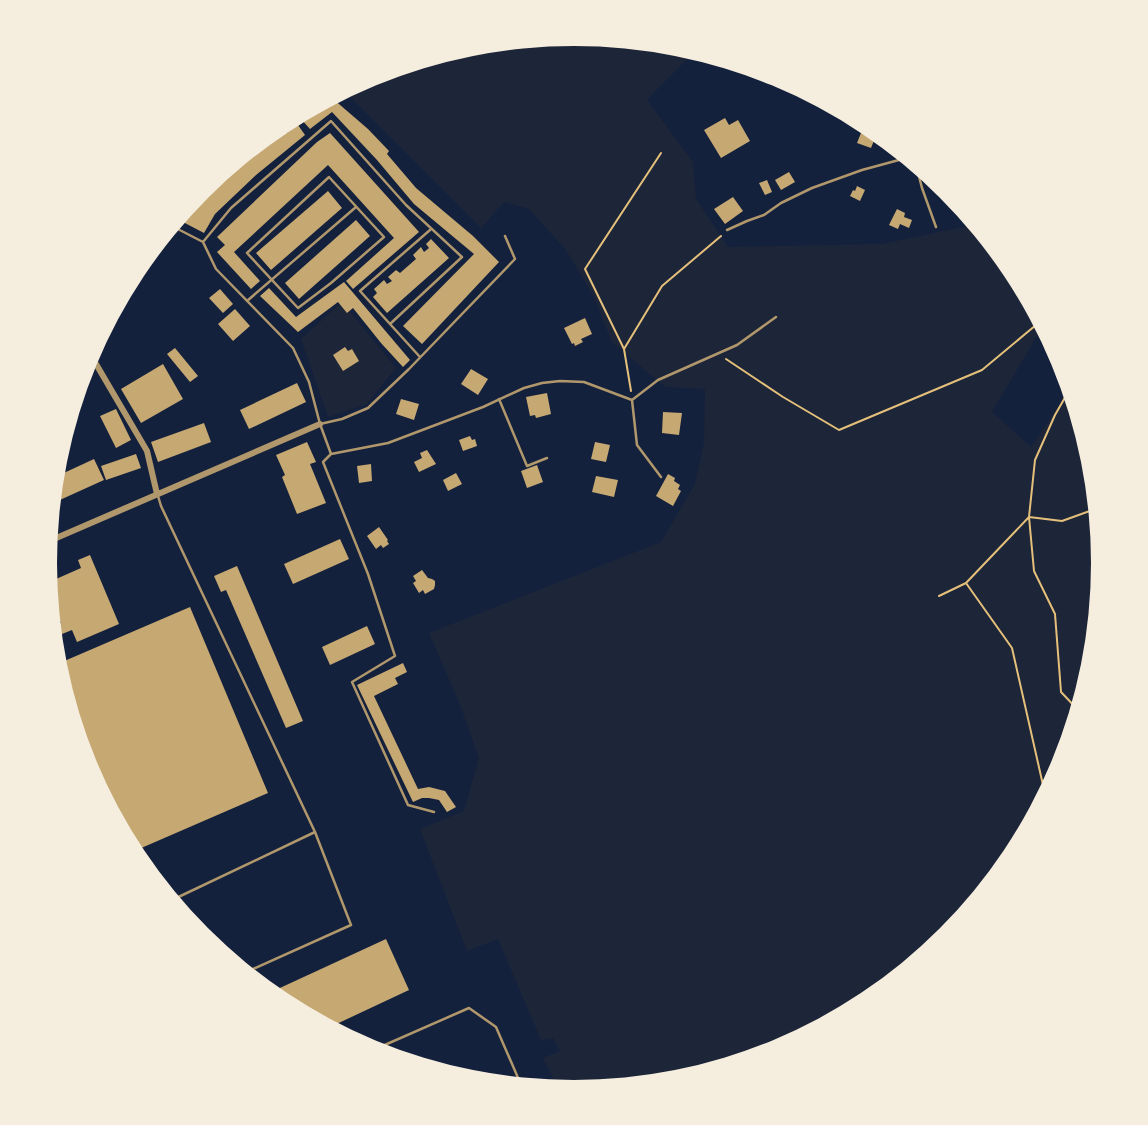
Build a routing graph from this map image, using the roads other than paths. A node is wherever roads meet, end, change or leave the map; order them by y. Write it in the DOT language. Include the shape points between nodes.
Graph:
graph roads {
  1 [pos="899,160"];
  2 [pos="919,178"];
  3 [pos="356,206"];
  4 [pos="936,227"];
  5 [pos="179,229"];
  6 [pos="431,229"];
  7 [pos="727,230"];
  8 [pos="505,236"];
  9 [pos="203,242"];
  10 [pos="271,280"];
  11 [pos="247,301"];
  12 [pos="776,317"];
  13 [pos="390,324"];
  14 [pos="420,357"];
  15 [pos="96,364"];
  16 [pos="499,399"];
  17 [pos="632,400"];
  18 [pos="320,424"];
  19 [pos="331,454"];
  20 [pos="547,458"];
  21 [pos="662,477"];
  22 [pos="157,494"];
  23 [pos="58,536"];
  24 [pos="434,812"];
  25 [pos="314,832"];
  26 [pos="180,896"];
  27 [pos="254,969"];
  28 [pos="387,1044"];
  29 [pos="518,1076"];
  1 -- 7 [label="lane" via="812,188"];
  2 -- 4 [label="lane"];
  3 -- 10 [label="lane"];
  3 -- 10 [label="lane" via="329,177 247,253"];
  3 -- 10 [label="lane" via="384,237 298,308"];
  5 -- 9 [label="lane"];
  6 -- 9 [label="lane" via="331,121 231,208"];
  6 -- 13 [label="lane" via="461,257"];
  6 -- 13 [label="lane" via="360,291"];
  8 -- 14 [label="lane" via="515,259"];
  9 -- 11 [label="lane" via="216,269"];
  10 -- 11 [label="lane"];
  11 -- 18 [label="lane" via="293,348 309,382"];
  12 -- 17 [label="lane" via="737,345 658,380"];
  13 -- 14 [label="lane"];
  14 -- 18 [label="lane" via="368,408"];
  15 -- 22 [label="street" via="147,452"];
  16 -- 17 [label="lane" via="524,388 561,381 584,382"];
  16 -- 19 [label="lane" via="388,443"];
  16 -- 20 [label="lane" via="527,466"];
  17 -- 21 [label="lane" via="638,445"];
  18 -- 19 [label="lane"];
  18 -- 22 [label="street"];
  19 -- 24 [label="lane" via="323,463 395,656 352,682 408,806"];
  22 -- 23 [label="street"];
  22 -- 25 [label="lane"];
  25 -- 26 [label="lane"];
  25 -- 27 [label="lane" via="351,925"];
  28 -- 29 [label="lane" via="469,1008 496,1027"];
}
